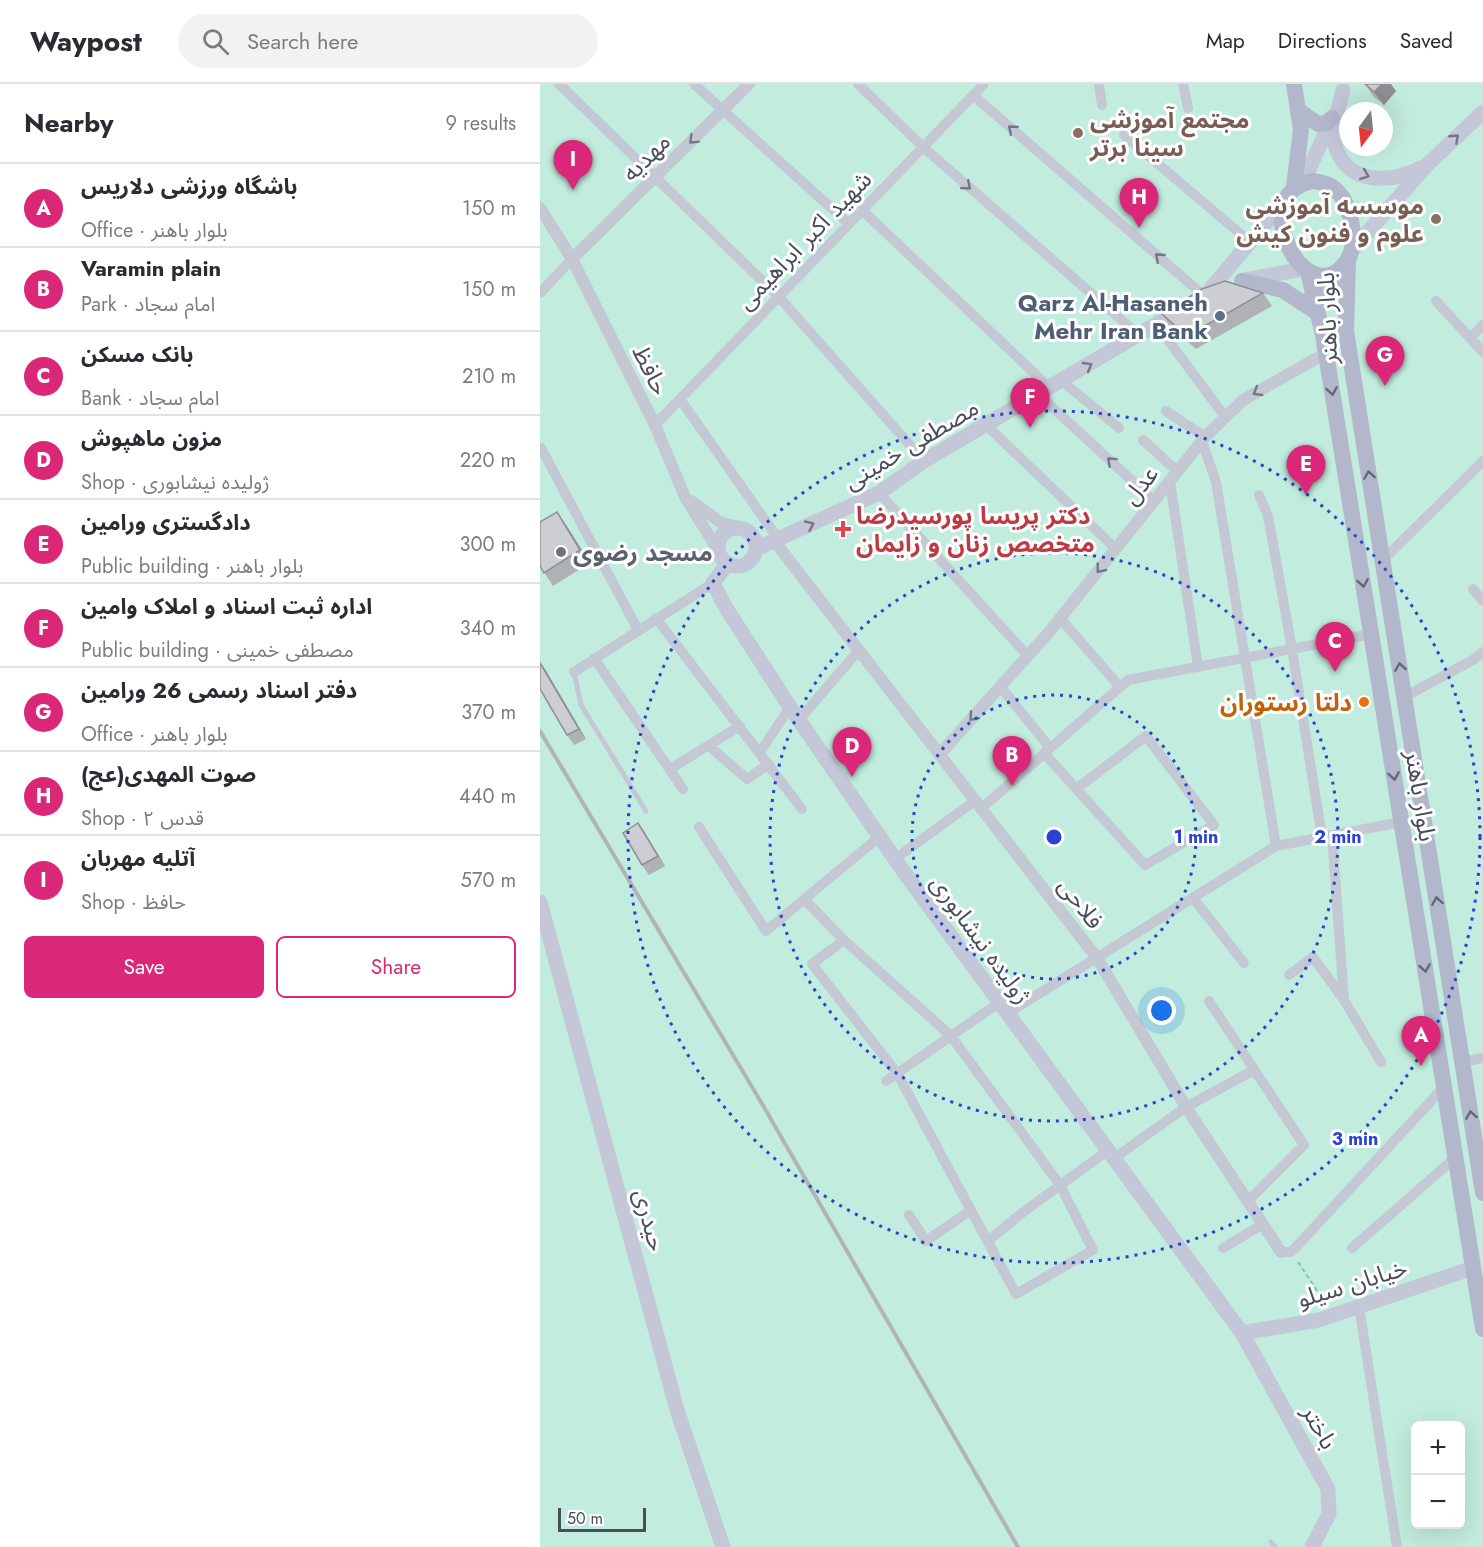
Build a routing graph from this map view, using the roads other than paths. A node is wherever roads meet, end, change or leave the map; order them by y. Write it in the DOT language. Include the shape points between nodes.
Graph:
graph roads {
  1 [pos="559,84"];
  2 [pos="694,84"];
  3 [pos="749,84"];
  4 [pos="858,84"];
  5 [pos="984,84"];
  6 [pos="1099,84"];
  7 [pos="1183,84"];
  8 [pos="1294,84"];
  9 [pos="1344,87"];
  10 [pos="973,95"];
  11 [pos="1102,105"];
  12 [pos="1188,108"];
  13 [pos="1298,110"];
  14 [pos="722,111"];
  15 [pos="1483,112"];
  16 [pos="1332,118"];
  17 [pos="1124,135"];
  18 [pos="923,147"];
  19 [pos="1427,165"];
  20 [pos="656,176"];
  21 [pos="1299,185"];
  22 [pos="1283,203"];
  23 [pos="540,208"];
  24 [pos="862,210"];
  25 [pos="849,224"];
  26 [pos="1250,242"];
  27 [pos="1350,254"];
  28 [pos="572,259"];
  29 [pos="1306,270"];
  30 [pos="1242,281"];
  31 [pos="540,293"];
  32 [pos="1205,294"];
  33 [pos="1312,295"];
  34 [pos="1346,295"];
  35 [pos="779,297"];
  36 [pos="1436,301"];
  37 [pos="1316,312"];
  38 [pos="1157,325"];
  39 [pos="1483,325"];
  40 [pos="1140,336"];
  41 [pos="1470,338"];
  42 [pos="1483,351"];
  43 [pos="1326,353"];
  44 [pos="1050,388"];
  45 [pos="680,399"];
  46 [pos="1220,410"];
  47 [pos="1166,411"];
  48 [pos="655,425"];
  49 [pos="986,425"];
  50 [pos="1119,428"];
  51 [pos="1204,439"];
  52 [pos="1143,440"];
  53 [pos="541,448"];
  54 [pos="924,461"];
  55 [pos="1483,461"];
  56 [pos="1178,472"];
  57 [pos="1170,482"];
  58 [pos="879,493"];
  59 [pos="1260,495"];
  60 [pos="685,497"];
  61 [pos="1154,501"];
  62 [pos="736,527"];
  63 [pos="777,541"];
  64 [pos="756,549"];
  65 [pos="1116,549"];
  66 [pos="724,558"];
  67 [pos="1383,560"];
  68 [pos="713,583"];
  69 [pos="1473,589"];
  70 [pos="1483,601"];
  71 [pos="656,618"];
  72 [pos="1060,618"];
  73 [pos="638,630"];
  74 [pos="1371,634"];
  75 [pos="1292,649"];
  76 [pos="859,650"];
  77 [pos="1483,652"];
  78 [pos="1028,656"];
  79 [pos="594,658"];
  80 [pos="1244,658"];
  81 [pos="1198,667"];
  82 [pos="574,672"];
  83 [pos="1000,686"];
  84 [pos="1120,687"];
  85 [pos="1404,697"];
  86 [pos="795,713"];
  87 [pos="740,726"];
  88 [pos="708,746"];
  89 [pos="1047,751"];
  90 [pos="760,752"];
  91 [pos="940,754"];
  92 [pos="769,764"];
  93 [pos="670,769"];
  94 [pos="683,789"];
  95 [pos="1076,789"];
  96 [pos="979,804"];
  97 [pos="802,809"];
  98 [pos="646,811"];
  99 [pos="1401,822"];
  100 [pos="699,827"];
  101 [pos="1327,836"];
  102 [pos="879,837"];
  103 [pos="1276,846"];
  104 [pos="895,859"];
  105 [pos="1193,898"];
  106 [pos="806,901"];
  107 [pos="540,902"];
  108 [pos="544,937"];
  109 [pos="844,940"];
  110 [pos="1096,958"];
  111 [pos="1244,963"];
  112 [pos="1289,975"];
  113 [pos="1344,1000"];
  114 [pos="1209,1001"];
  115 [pos="1004,1007"];
  116 [pos="951,1036"];
  117 [pos="1483,1058"];
  118 [pos="1381,1062"];
  119 [pos="1462,1062"];
  120 [pos="1254,1070"];
  121 [pos="897,1073"];
  122 [pos="886,1081"];
  123 [pos="1444,1087"];
  124 [pos="1186,1107"];
  125 [pos="1110,1155"];
  126 [pos="1456,1157"];
  127 [pos="1481,1173"];
  128 [pos="1060,1185"];
  129 [pos="1483,1193"];
  130 [pos="1248,1201"];
  131 [pos="971,1210"];
  132 [pos="909,1215"];
  133 [pos="1263,1224"];
  134 [pos="988,1241"];
  135 [pos="1222,1248"];
  136 [pos="1352,1248"];
  137 [pos="1286,1252"];
  138 [pos="1473,1268"];
  139 [pos="1359,1307"];
  140 [pos="1483,1329"];
  141 [pos="1242,1333"];
  142 [pos="723,1547"];
  143 [pos="1312,1547"];
  144 [pos="1397,1547"];
  1 -- 20 [label="street"];
  2 -- 14 [label="street"];
  3 -- 14 [label="street, مهدیه"];
  4 -- 18 [label="street"];
  5 -- 10 [label="street, شهید اکبر ابراهیمی"];
  6 -- 11 [label="street"];
  7 -- 12 [label="street"];
  8 -- 13 [label="main road"];
  9 -- 16 [label="main road"];
  9 -- 19 [label="main road, one-way" via="1334,127 1335,144 1352,170 1381,180 1410,174"];
  10 -- 18 [label="street, شهید اکبر ابراهیمی"];
  32 -- 10 [label="street, one-way"];
  13 -- 16 [label="main road" via="1322,125"];
  13 -- 21 [label="main road"];
  14 -- 20 [label="street, مهدیه, one-way"];
  14 -- 25 [label="street"];
  19 -- 15 [label="main road, one-way"];
  16 -- 21 [label="main road"];
  17 -- 26 [label="street"];
  18 -- 24 [label="street, شهید اکبر ابراهیمی"];
  18 -- 40 [label="street, one-way"];
  19 -- 27 [label="main road"];
  20 -- 28 [label="street, مهدیه"];
  20 -- 35 [label="street"];
  21 -- 22 [label="main road"];
  21 -- 27 [label="main road" via="1323,182 1338,192 1348,214"];
  22 -- 26 [label="main road"];
  22 -- 29 [label="main road" via="1282,219 1289,248 1296,262"];
  23 -- 28 [label="street, حافظ"];
  24 -- 25 [label="street, شهید اکبر ابراهیمی"];
  24 -- 44 [label="street"];
  25 -- 35 [label="street, شهید اکبر ابراهیمی"];
  26 -- 32 [label="main road"];
  27 -- 29 [label="main road" via="1333,272 1323,275"];
  27 -- 34 [label="main road, بلوار باهنر"];
  28 -- 31 [label="street"];
  28 -- 48 [label="street, حافظ"];
  29 -- 30 [label="main road"];
  29 -- 33 [label="main road, بلوار باهنر"];
  30 -- 32 [label="main road"];
  30 -- 37 [label="main road" via="1283,290"];
  32 -- 38 [label="main road, مصطفی خمینی"];
  33 -- 34 [label="main road" via="1333,287"];
  33 -- 37 [label="main road, بلوار باهنر"];
  67 -- 34 [label="main road, بلوار باهنر, one-way" via="1346,330"];
  35 -- 45 [label="street, شهید اکبر ابراهیمی"];
  35 -- 54 [label="street"];
  36 -- 41 [label="street"];
  37 -- 43 [label="main road, بلوار باهنر"];
  38 -- 40 [label="main road, مصطفی خمینی"];
  38 -- 46 [label="street"];
  39 -- 41 [label="street"];
  44 -- 40 [label="main road, مصطفی خمینی, one-way"];
  41 -- 42 [label="street"];
  43 -- 51 [label="street, عدل, one-way" via="1244,400"];
  43 -- 74 [label="main road, بلوار باهنر, one-way"];
  44 -- 49 [label="main road, مصطفی خمینی"];
  44 -- 50 [label="street"];
  61 -- 44 [label="street, one-way"];
  45 -- 48 [label="street, شهید اکبر ابراهیمی"];
  45 -- 63 [label="street"];
  47 -- 51 [label="street"];
  48 -- 60 [label="street, حافظ"];
  49 -- 54 [label="main road, مصطفی خمینی"];
  49 -- 65 [label="street"];
  51 -- 56 [label="street, عدل"];
  51 -- 80 [label="street" via="1216,482"];
  52 -- 56 [label="street"];
  53 -- 73 [label="street"];
  54 -- 58 [label="main road, مصطفی خمینی"];
  55 -- 67 [label="street"];
  56 -- 57 [label="street, عدل"];
  57 -- 61 [label="street, عدل"];
  57 -- 81 [label="street"];
  63 -- 58 [label="main road, مصطفی خمینی, one-way"];
  58 -- 78 [label="street"];
  59 -- 75 [label="street" via="1268,516"];
  60 -- 62 [label="street" via="720,522"];
  60 -- 66 [label="street, حافظ"];
  61 -- 65 [label="street, عدل"];
  62 -- 64 [label="main road" via="754,536"];
  62 -- 66 [label="main road" via="722,536"];
  63 -- 64 [label="main road, مصطفی خمینی"];
  63 -- 76 [label="street, فلاحی"];
  64 -- 66 [label="main road" via="746,563 734,565"];
  65 -- 72 [label="street, عدل, one-way"];
  66 -- 68 [label="main road"];
  85 -- 67 [label="main road, بلوار باهنر, one-way"];
  68 -- 71 [label="street"];
  68 -- 86 [label="main road, ژولیده نیشابوری"];
  69 -- 70 [label="street"];
  71 -- 73 [label="street"];
  71 -- 87 [label="street"];
  72 -- 78 [label="street, عدل"];
  72 -- 84 [label="street"];
  73 -- 79 [label="street"];
  74 -- 75 [label="street"];
  74 -- 99 [label="main road, بلوار باهنر, one-way"];
  75 -- 80 [label="street"];
  75 -- 101 [label="street"];
  76 -- 86 [label="street"];
  76 -- 91 [label="street, فلاحی"];
  77 -- 85 [label="street"];
  78 -- 83 [label="street, عدل"];
  79 -- 82 [label="street"];
  79 -- 93 [label="street"];
  80 -- 81 [label="street"];
  80 -- 103 [label="street"];
  81 -- 84 [label="street" via="1128,680"];
  82 -- 98 [label="lane" via="581,705"];
  83 -- 89 [label="street"];
  83 -- 91 [label="street, عدل, one-way"];
  84 -- 89 [label="street"];
  119 -- 85 [label="main road, بلوار باهنر, one-way"];
  86 -- 90 [label="street"];
  86 -- 102 [label="main road, ژولیده نیشابوری"];
  87 -- 88 [label="street"];
  87 -- 90 [label="street"];
  88 -- 92 [label="street" via="747,779"];
  88 -- 93 [label="street"];
  89 -- 95 [label="street"];
  89 -- 96 [label="street"];
  90 -- 92 [label="street"];
  91 -- 96 [label="street, فلاحی"];
  92 -- 97 [label="street"];
  93 -- 94 [label="street"];
  95 -- 95 [label="street" via="1145,865 1214,825 1146,736"];
  96 -- 104 [label="street"];
  96 -- 110 [label="street, فلاحی"];
  99 -- 101 [label="street"];
  99 -- 123 [label="main road, بلوار باهنر, one-way"];
  100 -- 106 [label="street" via="766,931"];
  101 -- 103 [label="street"];
  101 -- 113 [label="street"];
  102 -- 104 [label="main road, ژولیده نیشابوری"];
  102 -- 106 [label="street"];
  103 -- 105 [label="street"];
  104 -- 115 [label="main road, ژولیده نیشابوری"];
  105 -- 110 [label="street"];
  105 -- 111 [label="street"];
  106 -- 109 [label="street"];
  107 -- 108 [label="main road, حیدری"];
  108 -- 142 [label="main road, حیدری" via="677,1410"];
  109 -- 116 [label="street"];
  109 -- 121 [label="street" via="812,964"];
  110 -- 115 [label="street"];
  110 -- 124 [label="street, فلاحی"];
  112 -- 113 [label="street" via="1313,957"];
  113 -- 118 [label="street"];
  114 -- 120 [label="street"];
  115 -- 116 [label="street"];
  115 -- 125 [label="main road, ژولیده نیشابوری"];
  116 -- 121 [label="street"];
  116 -- 128 [label="street"];
  117 -- 119 [label="street"];
  127 -- 119 [label="main road, بلوار باهنر, one-way"];
  120 -- 124 [label="street"];
  120 -- 130 [label="street" via="1304,1145"];
  121 -- 122 [label="street"];
  121 -- 131 [label="street"];
  123 -- 126 [label="main road, بلوار باهنر"];
  123 -- 137 [label="street"];
  124 -- 125 [label="street"];
  124 -- 130 [label="street, فلاحی"];
  125 -- 128 [label="street"];
  125 -- 141 [label="main road, ژولیده نیشابوری"];
  126 -- 136 [label="street"];
  126 -- 138 [label="main road, بلوار باهنر"];
  127 -- 129 [label="main road, بلوار باهنر"];
  128 -- 134 [label="street"];
  128 -- 134 [label="street" via="1093,1250 1016,1294"];
  130 -- 133 [label="street, فلاحی"];
  131 -- 132 [label="street" via="926,1241"];
  131 -- 134 [label="street"];
  133 -- 135 [label="street"];
  133 -- 137 [label="street, فلاحی"];
  138 -- 139 [label="main road, خیابان سیلو"];
  138 -- 140 [label="main road, بلوار باهنر"];
  139 -- 141 [label="main road, خیابان سیلو"];
  139 -- 144 [label="street"];
  141 -- 143 [label="main road, باختر" via="1328,1489 1329,1514"];
}
